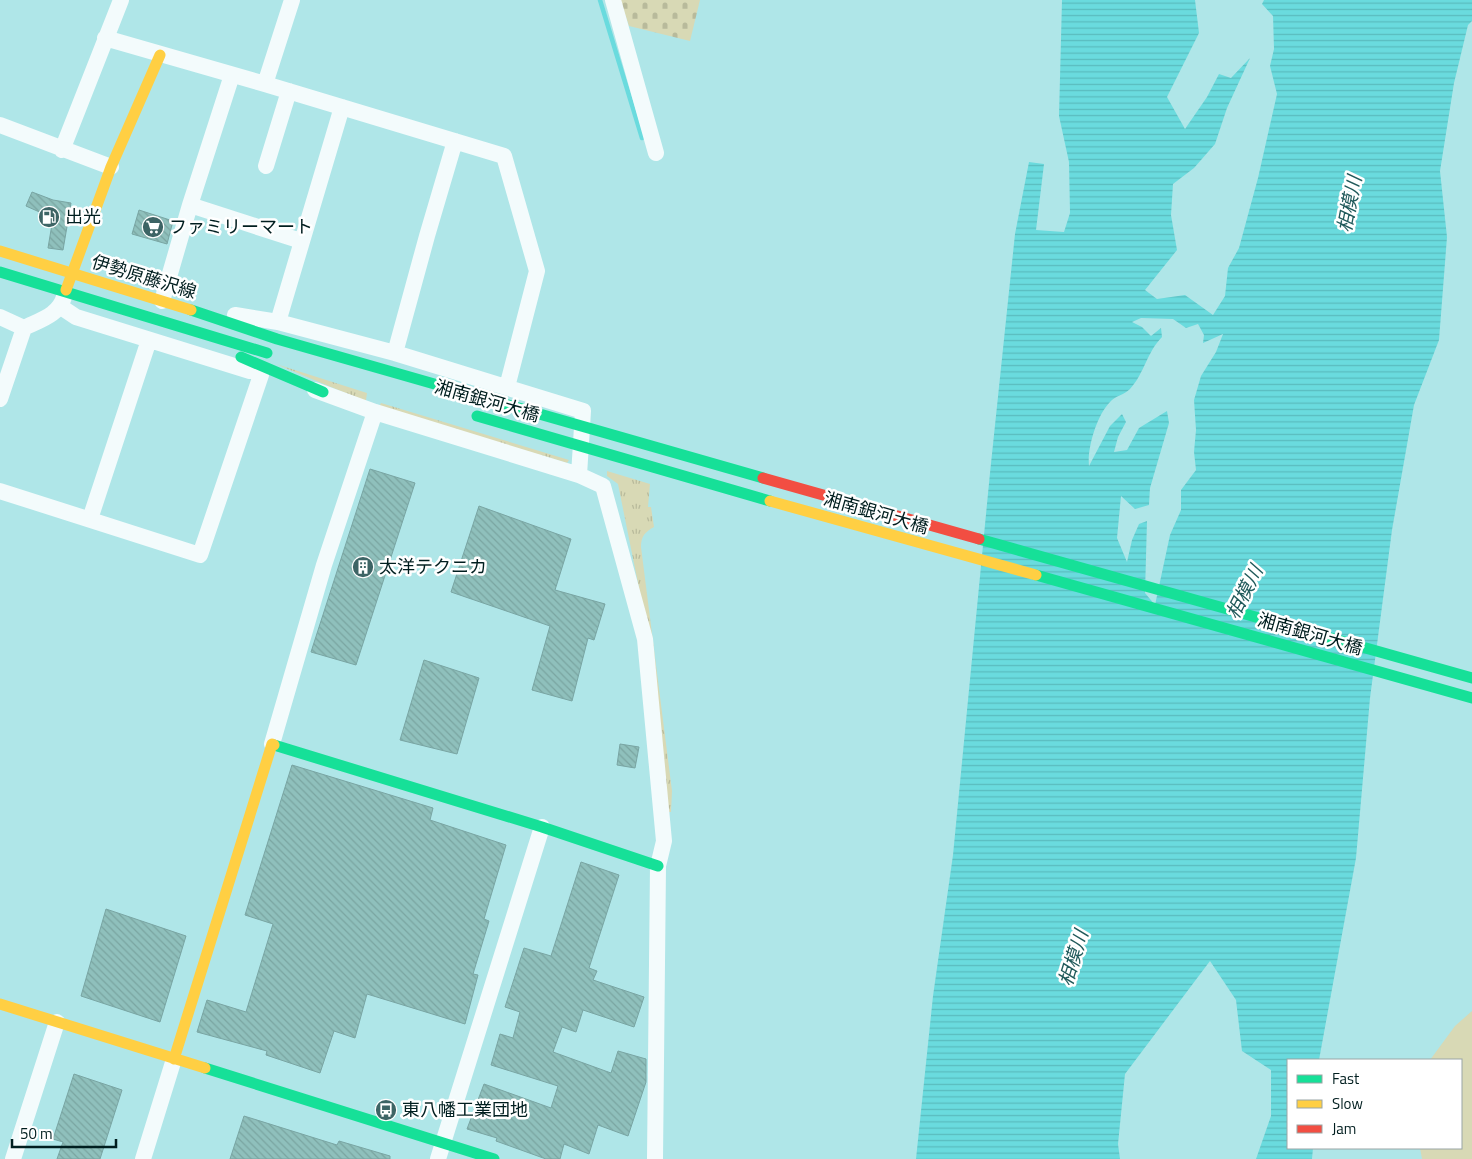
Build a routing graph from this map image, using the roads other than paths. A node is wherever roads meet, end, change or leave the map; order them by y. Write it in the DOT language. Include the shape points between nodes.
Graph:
graph roads {
  1 [pos="121,0"];
  2 [pos="292,0"];
  3 [pos="613,0"];
  4 [pos="105,38"];
  5 [pos="160,55"];
  6 [pos="232,75"];
  7 [pos="265,84"];
  8 [pos="289,91"];
  9 [pos="342,107"];
  10 [pos="0,125"];
  11 [pos="456,141"];
  12 [pos="62,150"];
  13 [pos="656,154"];
  14 [pos="266,166"];
  15 [pos="111,167"];
  16 [pos="190,205"];
  17 [pos="301,242"];
  18 [pos="0,252"];
  19 [pos="0,272"];
  20 [pos="71,274"];
  21 [pos="63,300"];
  22 [pos="162,301"];
  23 [pos="200,313"];
  24 [pos="0,317"];
  25 [pos="278,322"];
  26 [pos="24,328"];
  27 [pos="277,339"];
  28 [pos="149,340"];
  29 [pos="220,340"];
  30 [pos="395,353"];
  31 [pos="278,356"];
  32 [pos="261,375"];
  33 [pos="507,388"];
  34 [pos="323,392"];
  35 [pos="0,399"];
  36 [pos="375,412"];
  37 [pos="464,412"];
  38 [pos="579,475"];
  39 [pos="0,491"];
  40 [pos="90,519"];
  41 [pos="1472,678"];
  42 [pos="1472,698"];
  43 [pos="272,744"];
  44 [pos="542,827"];
  45 [pos="658,866"];
  46 [pos="0,1004"];
  47 [pos="57,1022"];
  48 [pos="174,1059"];
  49 [pos="443,1143"];
  50 [pos="13,1159"];
  51 [pos="143,1159"];
  52 [pos="438,1159"];
  53 [pos="494,1159"];
  54 [pos="655,1159"];
  1 -- 4 [label="street"];
  2 -- 7 [label="street"];
  3 -- 13 [label="street"];
  4 -- 5 [label="street"];
  4 -- 12 [label="street"];
  5 -- 6 [label="street"];
  5 -- 15 [label="main road"];
  6 -- 7 [label="street"];
  6 -- 16 [label="street"];
  7 -- 8 [label="street"];
  8 -- 9 [label="street"];
  8 -- 14 [label="street"];
  9 -- 11 [label="street"];
  9 -- 17 [label="street"];
  10 -- 12 [label="street"];
  11 -- 30 [label="street"];
  11 -- 33 [label="street" via="504,156 537,271"];
  12 -- 15 [label="street"];
  15 -- 20 [label="main road"];
  16 -- 17 [label="street"];
  16 -- 22 [label="street"];
  17 -- 25 [label="street"];
  18 -- 20 [label="main road, 伊勢原藤沢線"];
  19 -- 21 [label="main road"];
  20 -- 21 [label="main road"];
  20 -- 22 [label="main road, 伊勢原藤沢線"];
  21 -- 26 [label="street" via="53,314"];
  21 -- 28 [label="street" via="76,317"];
  21 -- 29 [label="main road"];
  22 -- 23 [label="main road, 伊勢原藤沢線"];
  23 -- 25 [label="street"];
  23 -- 27 [label="main road, 伊勢原藤沢線"];
  24 -- 26 [label="street"];
  25 -- 30 [label="street"];
  26 -- 35 [label="street"];
  27 -- 41 [label="main road, 湘南銀河大橋"];
  28 -- 32 [label="street"];
  28 -- 40 [label="street"];
  29 -- 31 [label="main road"];
  29 -- 34 [label="main road" via="227,352"];
  30 -- 33 [label="street"];
  32 -- 34 [label="street"];
  32 -- 40 [label="street" via="200,555"];
  33 -- 38 [label="street" via="583,411"];
  34 -- 36 [label="street"];
  36 -- 38 [label="street"];
  36 -- 43 [label="street" via="324,566"];
  37 -- 42 [label="main road, 湘南銀河大橋"];
  38 -- 45 [label="street" via="603,486 645,639 664,841"];
  39 -- 40 [label="street"];
  43 -- 44 [label="main road"];
  43 -- 48 [label="main road"];
  44 -- 45 [label="main road"];
  44 -- 49 [label="street"];
  45 -- 54 [label="street"];
  46 -- 47 [label="main road"];
  47 -- 48 [label="main road"];
  47 -- 50 [label="street"];
  48 -- 49 [label="main road"];
  48 -- 51 [label="street"];
  49 -- 52 [label="street"];
  49 -- 53 [label="main road"];
}
